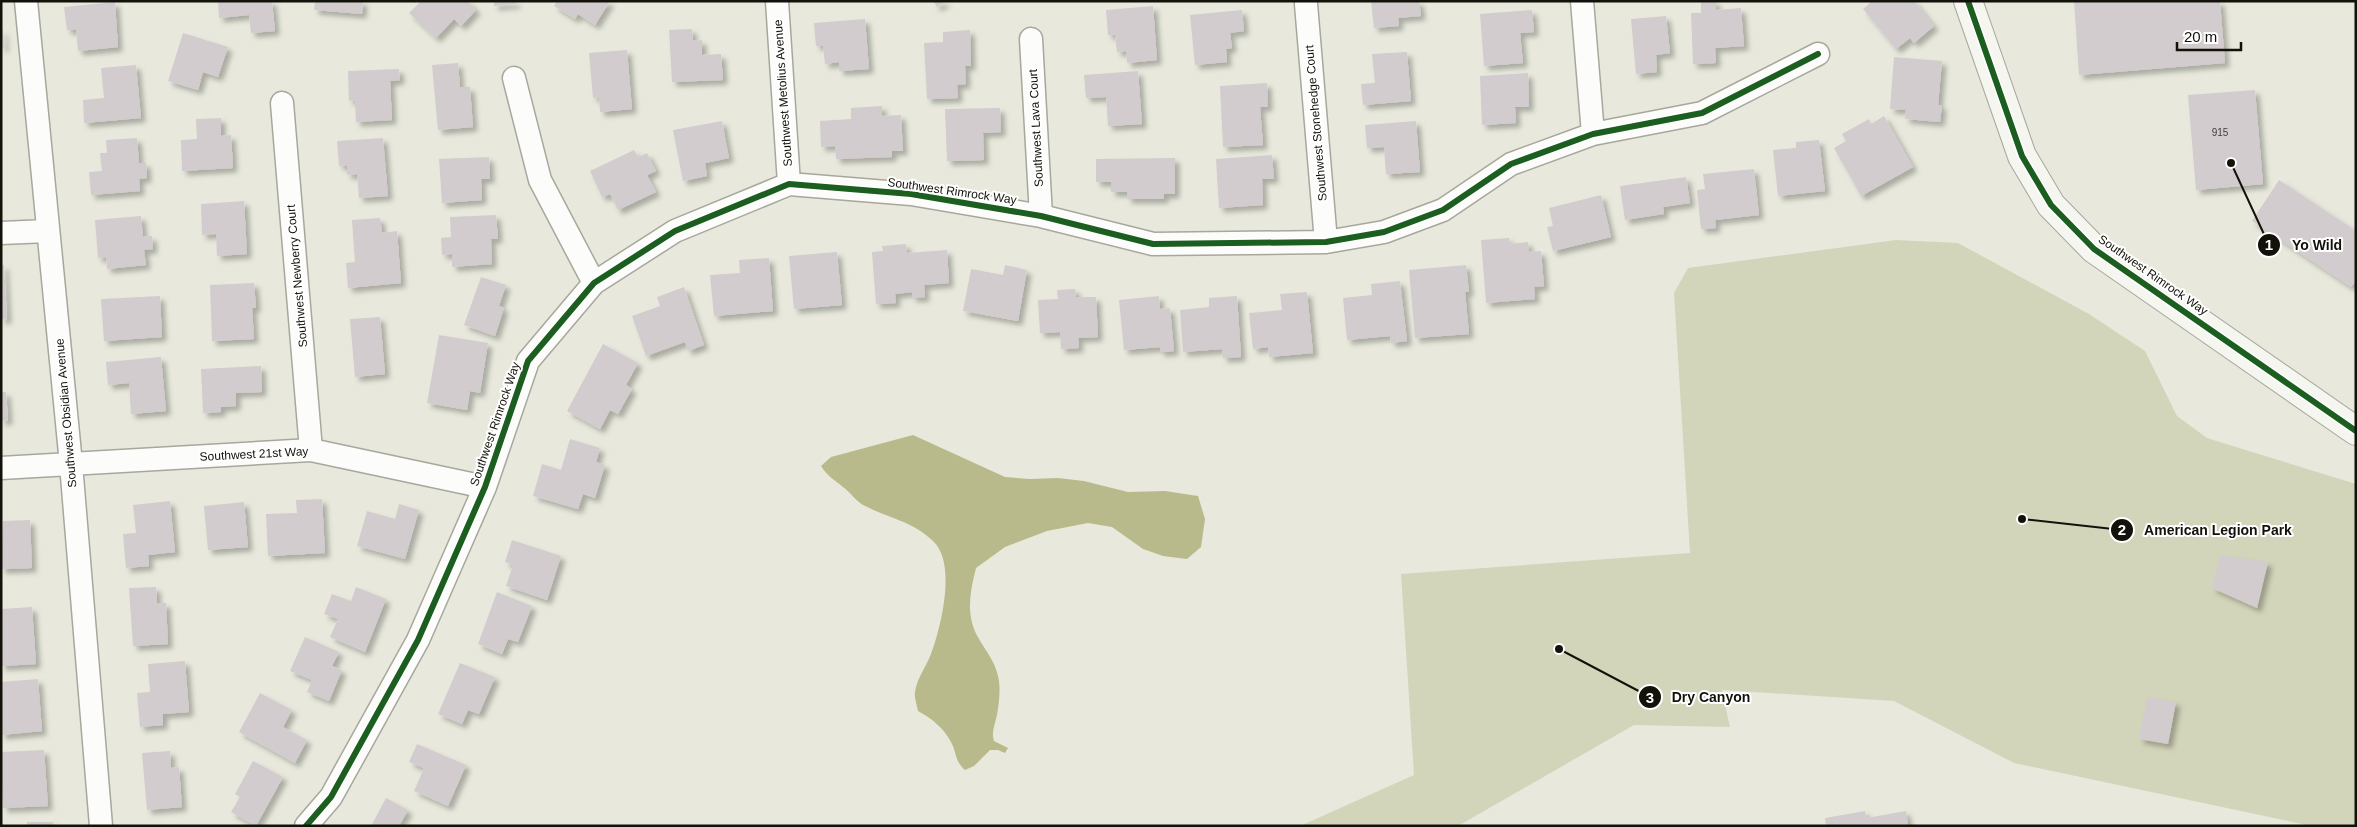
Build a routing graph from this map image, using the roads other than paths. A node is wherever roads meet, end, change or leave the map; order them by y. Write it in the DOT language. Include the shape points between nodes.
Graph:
graph roads {
  1 [pos="26,1"];
  2 [pos="777,1"];
  3 [pos="1582,1"];
  4 [pos="1968,1"];
  5 [pos="1306,4"];
  6 [pos="1031,39"];
  7 [pos="1818,54"];
  8 [pos="514,78"];
  9 [pos="282,102"];
  10 [pos="1593,134"];
  11 [pos="789,184"];
  12 [pos="1041,216"];
  13 [pos="48,231"];
  14 [pos="1,233"];
  15 [pos="1326,242"];
  16 [pos="594,283"];
  17 [pos="2356,431"];
  18 [pos="311,450"];
  19 [pos="74,464"];
  20 [pos="1,468"];
  21 [pos="485,487"];
  22 [pos="101,826"];
  23 [pos="306,826"];
  1 -- 13 [label="street, Southwest Obsidian Avenue"];
  2 -- 11 [label="street, Southwest Metolius Avenue"];
  3 -- 10 [label="street"];
  4 -- 17 [label="street, Southwest Rimrock Way" via="2022,156 2051,205 2094,249"];
  5 -- 15 [label="street, Southwest Stonehedge Court"];
  6 -- 12 [label="street, Southwest Lava Court"];
  7 -- 10 [label="street, Southwest Rimrock Way" via="1702,113"];
  8 -- 16 [label="street" via="540,180"];
  9 -- 18 [label="street, Southwest Newberry Court"];
  10 -- 15 [label="street, Southwest Rimrock Way" via="1511,164 1443,210 1384,232"];
  11 -- 12 [label="street, Southwest Rimrock Way" via="910,194"];
  11 -- 16 [label="street, Southwest Rimrock Way" via="675,231"];
  12 -- 15 [label="street, Southwest Rimrock Way" via="1154,244"];
  13 -- 14 [label="street"];
  13 -- 19 [label="street, Southwest Obsidian Avenue"];
  16 -- 21 [label="street, Southwest Rimrock Way" via="528,361"];
  18 -- 19 [label="street, Southwest 21st Way"];
  18 -- 21 [label="street, Southwest 21st Way"];
  19 -- 20 [label="street, Southwest 21st Way"];
  19 -- 22 [label="street, Southwest Obsidian Avenue"];
  21 -- 23 [label="street, Southwest Rimrock Way" via="418,640 331,797"];
}
